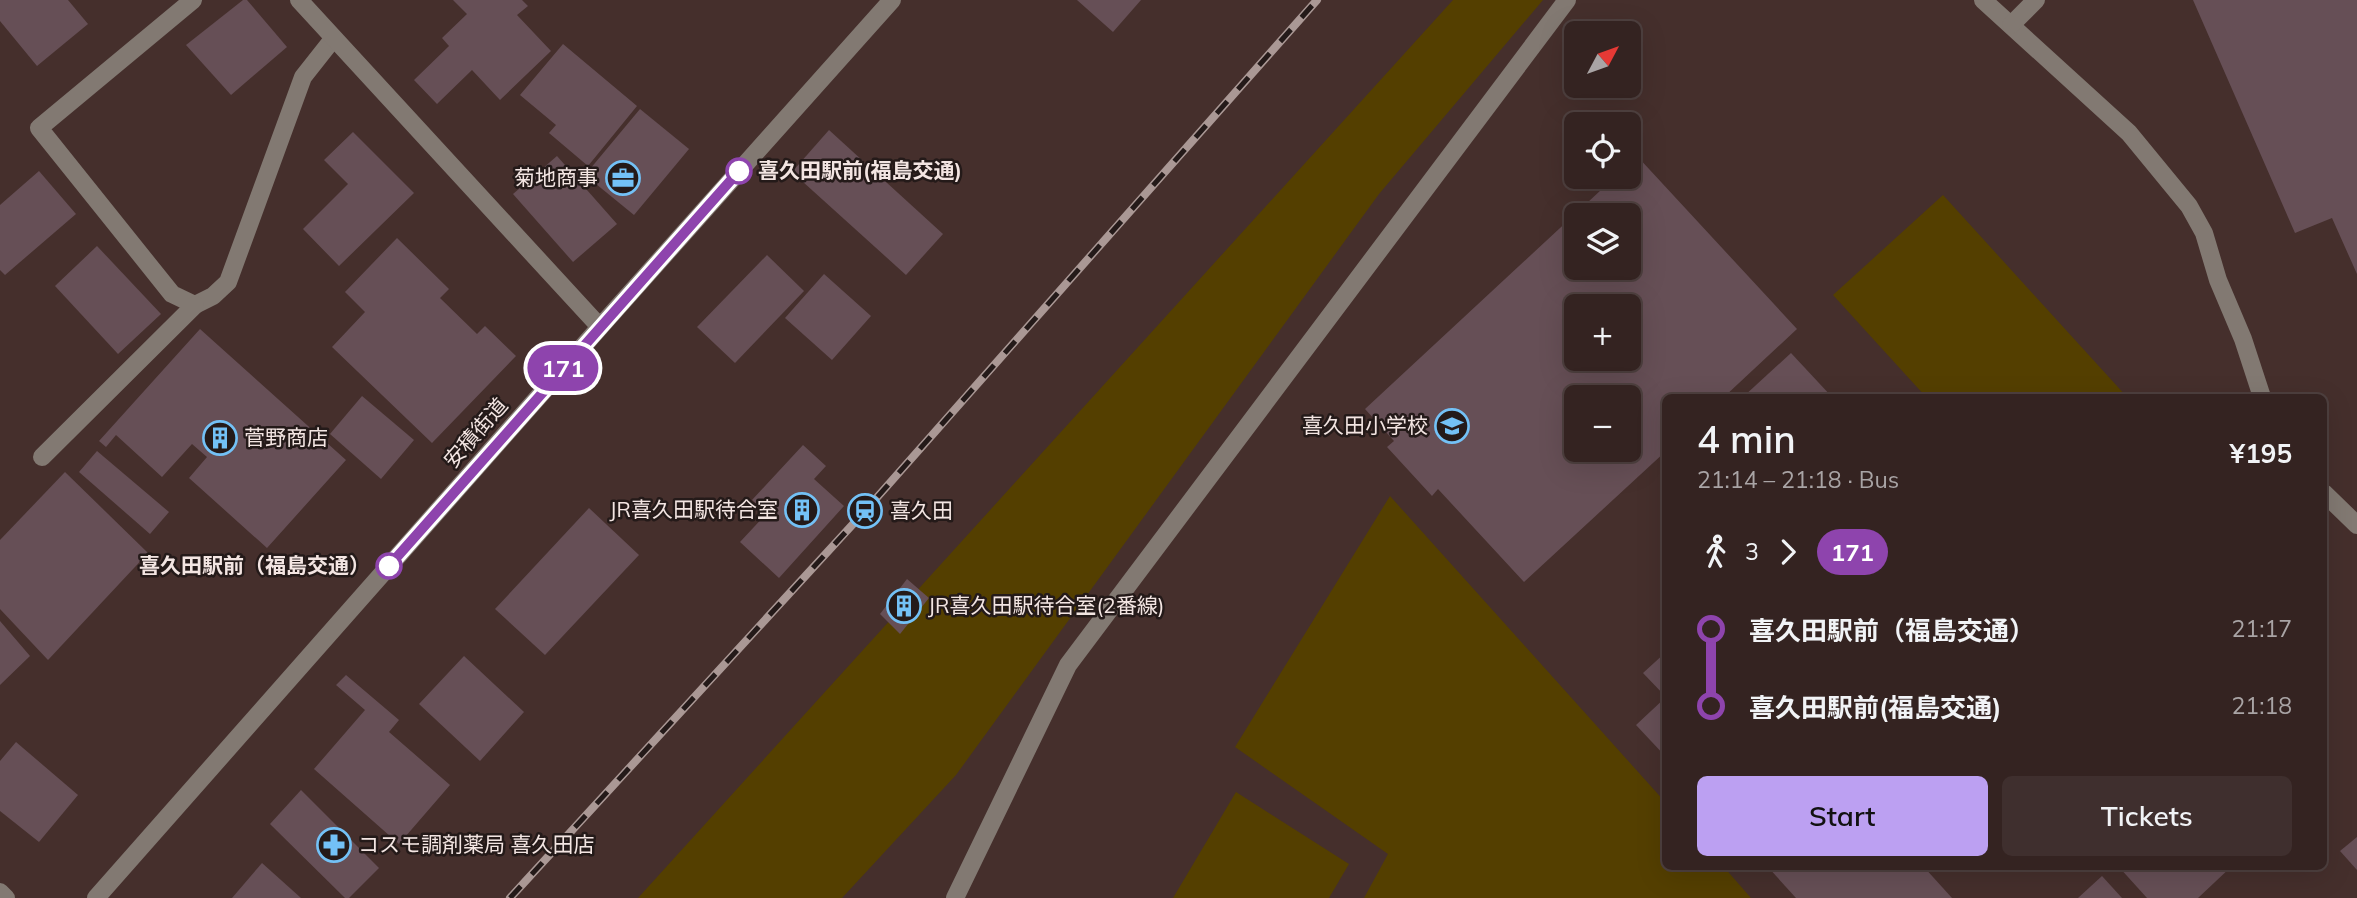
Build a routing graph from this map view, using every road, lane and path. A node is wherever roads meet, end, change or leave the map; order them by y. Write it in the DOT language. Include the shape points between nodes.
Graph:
graph roads {
  1 [pos="193,0"];
  2 [pos="299,0"];
  3 [pos="891,0"];
  4 [pos="1567,0"];
  5 [pos="1983,0"];
  6 [pos="2036,0"];
  7 [pos="2011,25"];
  8 [pos="333,39"];
  9 [pos="195,305"];
  10 [pos="600,327"];
  11 [pos="2261,394"];
  12 [pos="42,457"];
  13 [pos="2327,495"];
  14 [pos="2357,525"];
  15 [pos="0,892"];
  16 [pos="6,898"];
  17 [pos="96,898"];
  18 [pos="955,898"];
  1 -- 9 [label="street" via="39,128 172,294"];
  2 -- 8 [label="street"];
  3 -- 10 [label="street, 安積街道"];
  4 -- 18 [label="street" via="1068,665"];
  5 -- 7 [label="street"];
  6 -- 7 [label="street"];
  7 -- 11 [label="street" via="2129,133 2189,206 2204,233"];
  8 -- 9 [label="street" via="303,77 228,282"];
  8 -- 10 [label="street"];
  9 -- 12 [label="street"];
  10 -- 17 [label="street, 安積街道"];
  13 -- 14 [label="street"];
  15 -- 16 [label="street"];
}
